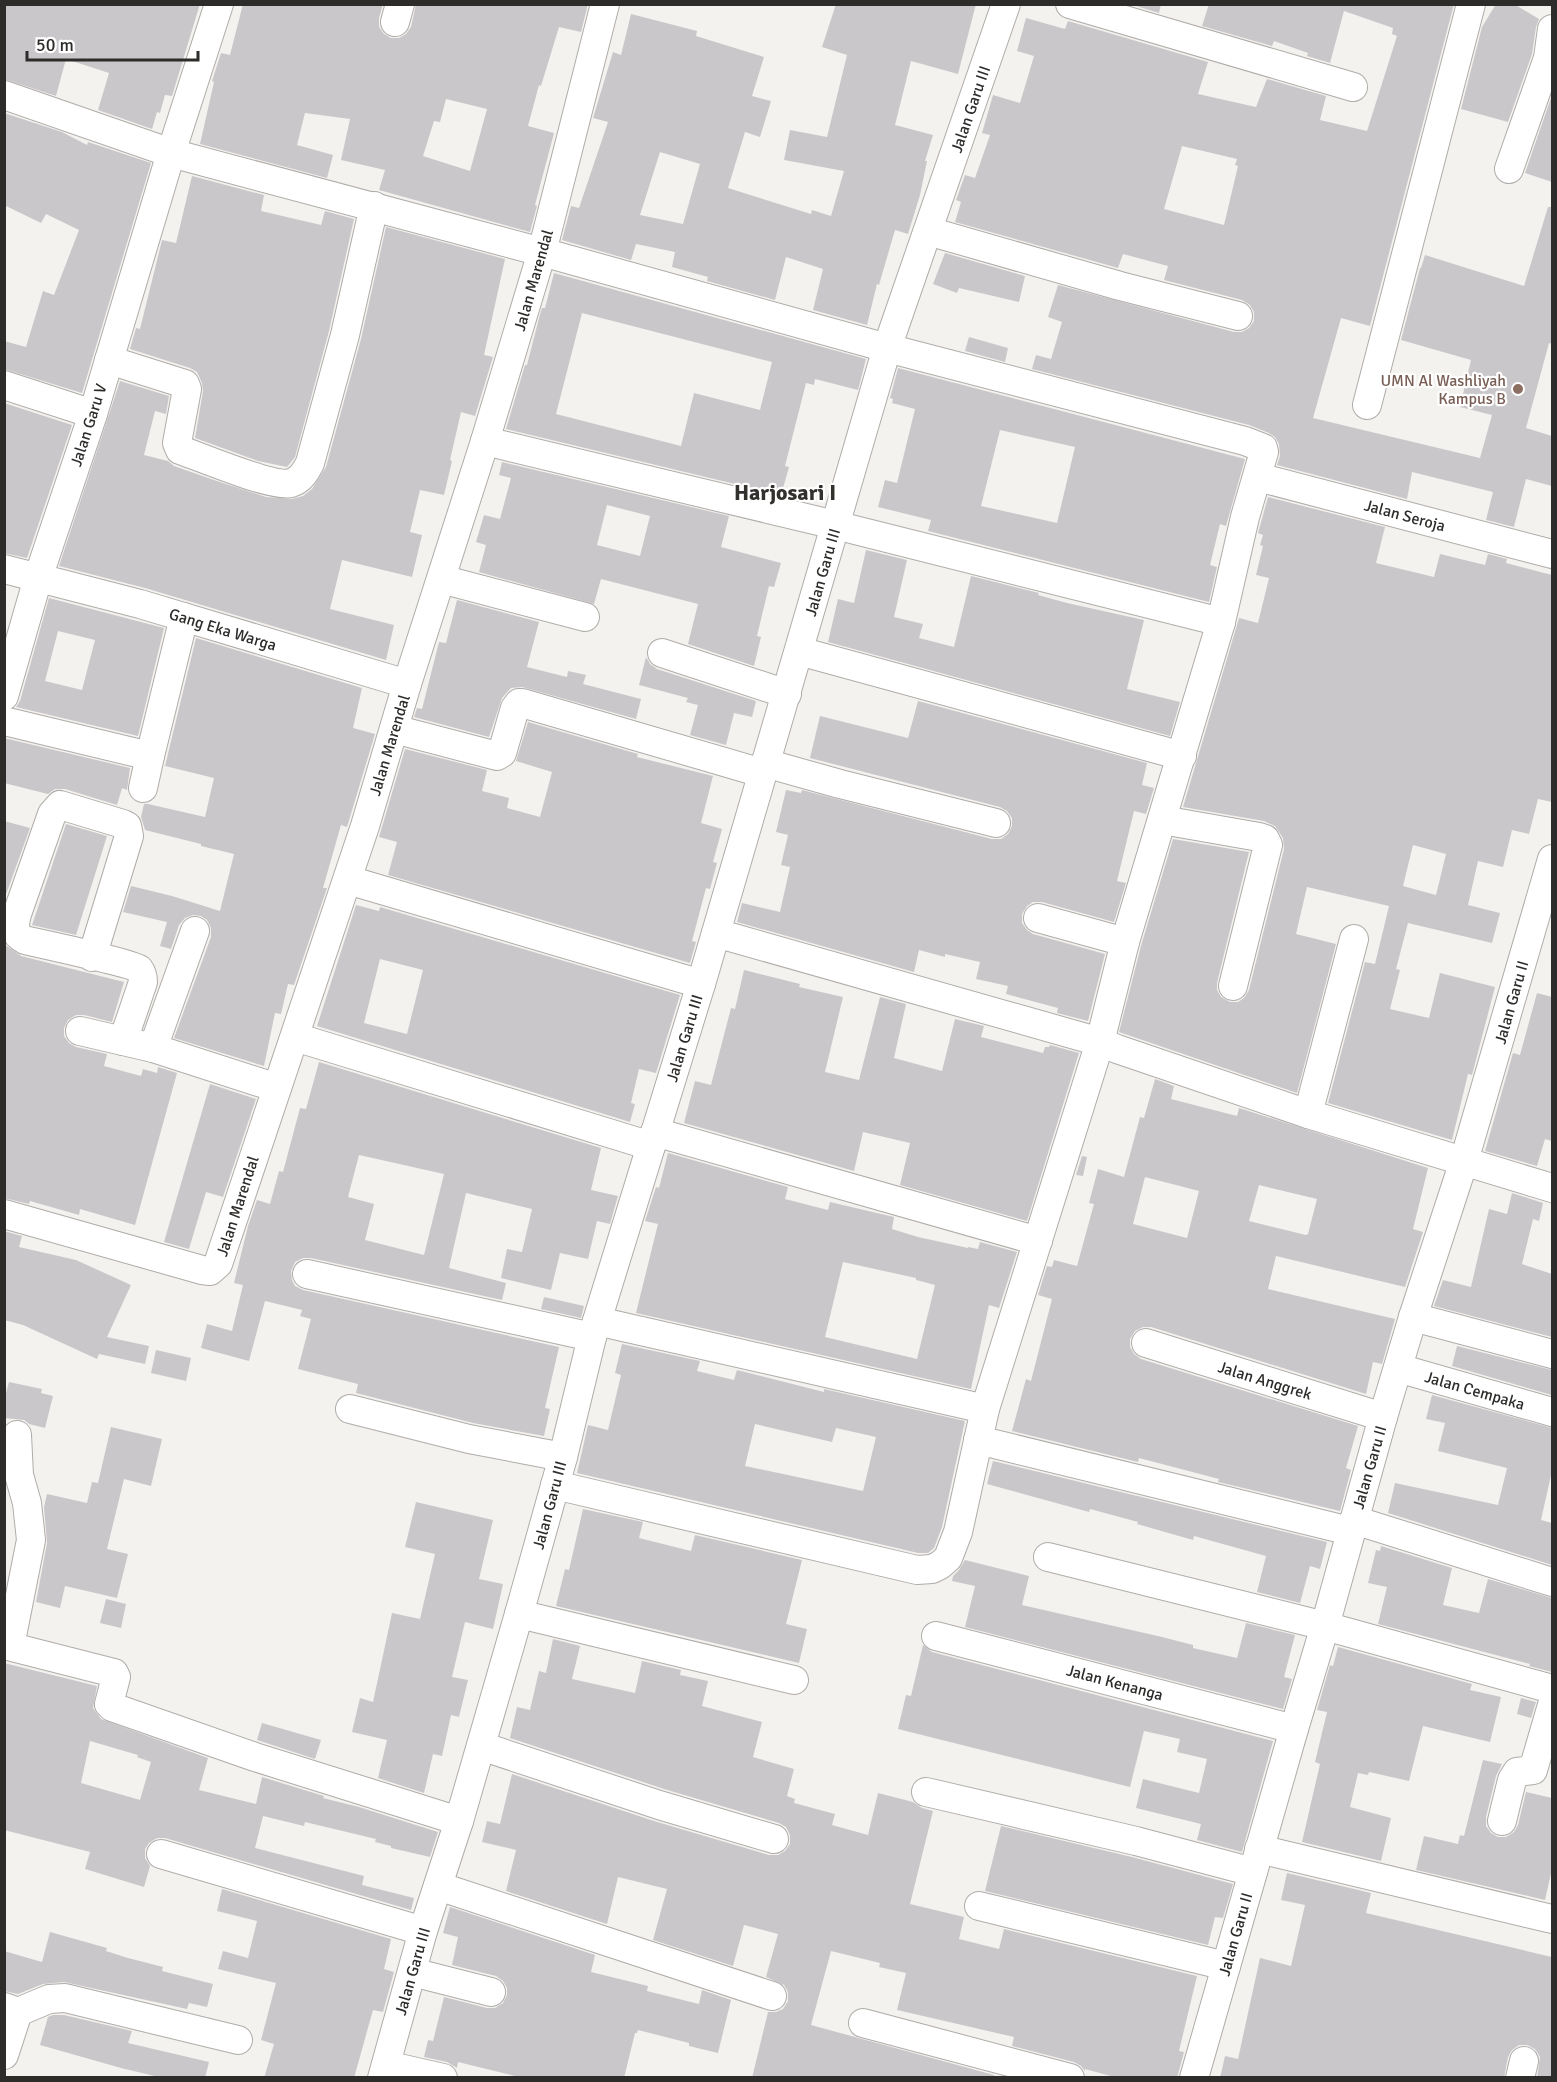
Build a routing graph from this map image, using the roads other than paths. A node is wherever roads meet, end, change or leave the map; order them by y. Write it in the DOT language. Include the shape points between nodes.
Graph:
graph roads {
  1 [pos="219,4"];
  2 [pos="605,4"];
  3 [pos="1006,4"];
  4 [pos="1070,4"];
  5 [pos="1471,4"];
  6 [pos="1552,29"];
  7 [pos="1353,87"];
  8 [pos="4,95"];
  9 [pos="171,153"];
  10 [pos="1509,169"];
  11 [pos="374,206"];
  12 [pos="928,231"];
  13 [pos="542,252"];
  14 [pos="1238,316"];
  15 [pos="887,348"];
  16 [pos="109,360"];
  17 [pos="4,385"];
  18 [pos="1367,405"];
  19 [pos="93,414"];
  20 [pos="485,441"];
  21 [pos="1258,477"];
  22 [pos="835,525"];
  23 [pos="1552,554"];
  24 [pos="4,569"];
  25 [pos="38,578"];
  26 [pos="441,579"];
  27 [pos="585,616"];
  28 [pos="184,617"];
  29 [pos="1221,622"];
  30 [pos="799,651"];
  31 [pos="662,653"];
  32 [pos="407,684"];
  33 [pos="787,694"];
  34 [pos="4,696"];
  35 [pos="4,721"];
  36 [pos="394,729"];
  37 [pos="150,756"];
  38 [pos="1182,756"];
  39 [pos="763,768"];
  40 [pos="143,788"];
  41 [pos="1162,820"];
  42 [pos="996,823"];
  43 [pos="1552,859"];
  44 [pos="348,880"];
  45 [pos="1038,918"];
  46 [pos="9,927"];
  47 [pos="195,931"];
  48 [pos="716,933"];
  49 [pos="1354,939"];
  50 [pos="1125,942"];
  51 [pos="92,957"];
  52 [pos="700,984"];
  53 [pos="1233,986"];
  54 [pos="80,1031"];
  55 [pos="295,1037"];
  56 [pos="123,1041"];
  57 [pos="1100,1042"];
  58 [pos="153,1048"];
  59 [pos="277,1088"];
  60 [pos="1308,1114"];
  61 [pos="653,1139"];
  62 [pos="1464,1161"];
  63 [pos="1552,1188"];
  64 [pos="4,1214"];
  65 [pos="1038,1240"];
  66 [pos="307,1274"];
  67 [pos="1413,1317"];
  68 [pos="595,1329"];
  69 [pos="1146,1343"];
  70 [pos="1552,1354"];
  71 [pos="1398,1368"];
  72 [pos="350,1409"];
  73 [pos="985,1409"];
  74 [pos="1552,1412"];
  75 [pos="1383,1417"];
  76 [pos="17,1435"];
  77 [pos="978,1440"];
  78 [pos="563,1456"];
  79 [pos="555,1485"];
  80 [pos="1352,1525"];
  81 [pos="1048,1557"];
  82 [pos="1552,1582"];
  83 [pos="519,1614"];
  84 [pos="1325,1626"];
  85 [pos="936,1636"];
  86 [pos="7,1646"];
  87 [pos="794,1680"];
  88 [pos="1552,1689"];
  89 [pos="1552,1705"];
  90 [pos="1294,1729"];
  91 [pos="481,1746"];
  92 [pos="1543,1773"];
  93 [pos="926,1792"];
  94 [pos="459,1821"];
  95 [pos="1502,1821"];
  96 [pos="774,1839"];
  97 [pos="160,1854"];
  98 [pos="1256,1861"];
  99 [pos="438,1886"];
  100 [pos="979,1906"];
  101 [pos="1552,1919"];
  102 [pos="423,1931"];
  103 [pos="1226,1966"];
  104 [pos="412,1972"];
  105 [pos="491,1992"];
  106 [pos="772,1996"];
  107 [pos="11,2010"];
  108 [pos="863,2023"];
  109 [pos="238,2040"];
  110 [pos="4,2055"];
  111 [pos="384,2071"];
  112 [pos="443,2078"];
  113 [pos="1070,2078"];
  114 [pos="1194,2078"];
  1 -- 9 [label="street, Jalan Garu V"];
  2 -- 13 [label="street, Jalan Marendal"];
  3 -- 12 [label="street, Jalan Garu III"];
  4 -- 7 [label="street"];
  5 -- 18 [label="street"];
  6 -- 10 [label="street" via="1548,58"];
  8 -- 9 [label="street"];
  9 -- 11 [label="street"];
  9 -- 16 [label="street, Jalan Garu V"];
  11 -- 13 [label="street"];
  11 -- 16 [label="street" via="313,452 299,479 292,483 274,482 180,450 177,442 185,384"];
  12 -- 14 [label="street"];
  12 -- 15 [label="street, Jalan Garu III"];
  13 -- 15 [label="street"];
  13 -- 20 [label="street, Jalan Marendal"];
  15 -- 21 [label="street" via="1259,446 1264,453"];
  15 -- 22 [label="street, Jalan Garu III"];
  16 -- 19 [label="street, Jalan Garu V"];
  17 -- 19 [label="street"];
  19 -- 25 [label="street, Jalan Garu V"];
  20 -- 22 [label="street"];
  20 -- 26 [label="street, Jalan Marendal"];
  21 -- 23 [label="street, Jalan Seroja"];
  21 -- 29 [label="street"];
  22 -- 29 [label="street"];
  22 -- 30 [label="street, Jalan Garu III"];
  24 -- 25 [label="street, Gang Eka Warga"];
  25 -- 28 [label="street, Gang Eka Warga"];
  25 -- 34 [label="street, Jalan Garu V"];
  26 -- 27 [label="street"];
  26 -- 32 [label="street, Jalan Marendal"];
  28 -- 32 [label="street, Gang Eka Warga"];
  28 -- 37 [label="street"];
  29 -- 38 [label="street"];
  30 -- 33 [label="street, Jalan Garu III"];
  30 -- 38 [label="street"];
  31 -- 33 [label="street"];
  32 -- 36 [label="street, Jalan Marendal"];
  33 -- 39 [label="street, Jalan Garu III"];
  35 -- 37 [label="street"];
  36 -- 39 [label="street" via="497,756 502,753 515,708 522,703"];
  36 -- 44 [label="street, Jalan Marendal"];
  37 -- 40 [label="street"];
  38 -- 41 [label="street"];
  39 -- 42 [label="street"];
  39 -- 48 [label="street, Jalan Garu III"];
  41 -- 50 [label="street"];
  41 -- 53 [label="street" via="1259,837 1268,845"];
  43 -- 62 [label="street, Jalan Garu II"];
  44 -- 52 [label="street"];
  44 -- 55 [label="street, Jalan Marendal"];
  45 -- 50 [label="street"];
  46 -- 51 [label="street" via="25,940"];
  46 -- 51 [label="street" via="54,810 65,806 123,824 129,836"];
  47 -- 58 [label="street"];
  48 -- 52 [label="street, Jalan Garu III"];
  48 -- 57 [label="street"];
  49 -- 60 [label="street"];
  50 -- 57 [label="street"];
  51 -- 56 [label="street" via="138,968 142,976"];
  52 -- 61 [label="street, Jalan Garu III"];
  54 -- 56 [label="street"];
  55 -- 59 [label="street, Jalan Marendal"];
  55 -- 61 [label="street"];
  56 -- 58 [label="street"];
  57 -- 60 [label="street"];
  57 -- 65 [label="street"];
  58 -- 59 [label="street"];
  59 -- 64 [label="street, Jalan Marendal" via="218,1264 210,1271"];
  60 -- 62 [label="street"];
  61 -- 65 [label="street"];
  61 -- 68 [label="street, Jalan Garu III"];
  62 -- 63 [label="street"];
  62 -- 67 [label="street, Jalan Garu II"];
  65 -- 73 [label="street"];
  66 -- 68 [label="street"];
  67 -- 70 [label="street"];
  67 -- 71 [label="street, Jalan Garu II"];
  68 -- 73 [label="street"];
  68 -- 78 [label="street, Jalan Garu III"];
  69 -- 75 [label="street, Jalan Anggrek"];
  71 -- 74 [label="street, Jalan Cempaka"];
  71 -- 75 [label="street, Jalan Garu II"];
  72 -- 78 [label="street" via="469,1439"];
  73 -- 77 [label="street"];
  75 -- 80 [label="street, Jalan Garu II"];
  76 -- 86 [label="street" via="31,1540"];
  77 -- 79 [label="street" via="958,1532 948,1558 926,1571"];
  77 -- 80 [label="street"];
  78 -- 79 [label="street, Jalan Garu III"];
  79 -- 83 [label="street, Jalan Garu III"];
  80 -- 82 [label="street"];
  80 -- 84 [label="street, Jalan Garu II"];
  81 -- 84 [label="street"];
  83 -- 87 [label="street"];
  83 -- 91 [label="street, Jalan Garu III"];
  84 -- 88 [label="street"];
  84 -- 90 [label="street, Jalan Garu II"];
  85 -- 90 [label="street, Jalan Kenanga"];
  86 -- 94 [label="street" via="114,1673 109,1704 112,1707"];
  89 -- 92 [label="street"];
  90 -- 98 [label="street, Jalan Garu II"];
  91 -- 94 [label="street, Jalan Garu III"];
  91 -- 96 [label="street"];
  92 -- 95 [label="street" via="1517,1772"];
  93 -- 98 [label="street" via="1136,1841"];
  94 -- 99 [label="street, Jalan Garu III"];
  97 -- 102 [label="street"];
  98 -- 101 [label="street"];
  98 -- 103 [label="street, Jalan Garu II"];
  99 -- 102 [label="street, Jalan Garu III"];
  99 -- 106 [label="street"];
  100 -- 103 [label="street"];
  102 -- 104 [label="street, Jalan Garu III"];
  103 -- 114 [label="street, Jalan Garu II"];
  104 -- 105 [label="street"];
  104 -- 111 [label="street, Jalan Garu III"];
  107 -- 109 [label="street" via="65,1998"];
  107 -- 110 [label="street"];
  108 -- 113 [label="street"];
  111 -- 112 [label="street"];
}
